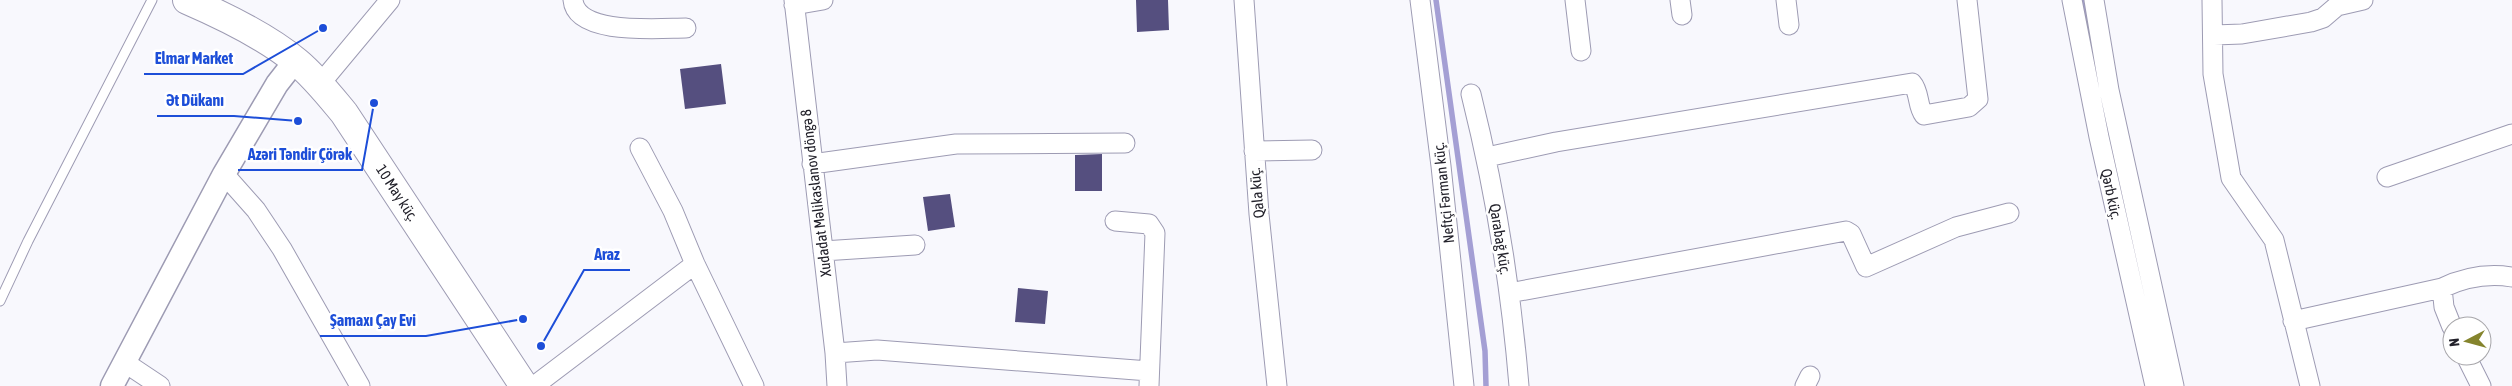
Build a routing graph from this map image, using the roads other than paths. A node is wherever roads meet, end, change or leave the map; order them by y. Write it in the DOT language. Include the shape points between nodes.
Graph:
graph roads {
  1 [pos="152,0"];
  2 [pos="390,0"];
  3 [pos="573,0"];
  4 [pos="823,0"];
  5 [pos="1244,0"];
  6 [pos="1420,0"];
  7 [pos="1575,0"];
  8 [pos="1786,0"];
  9 [pos="1967,0"];
  10 [pos="2072,0"];
  11 [pos="2094,0"];
  12 [pos="2212,0"];
  13 [pos="2363,0"];
  14 [pos="197,2"];
  15 [pos="794,2"];
  16 [pos="2327,5"];
  17 [pos="1789,25"];
  18 [pos="686,28"];
  19 [pos="2214,35"];
  20 [pos="1581,51"];
  21 [pos="296,61"];
  22 [pos="320,84"];
  23 [pos="1471,94"];
  24 [pos="2512,134"];
  25 [pos="1125,143"];
  26 [pos="640,148"];
  27 [pos="1312,150"];
  28 [pos="1254,151"];
  29 [pos="1487,157"];
  30 [pos="812,164"];
  31 [pos="224,174"];
  32 [pos="2387,177"];
  33 [pos="2010,213"];
  34 [pos="1115,221"];
  35 [pos="915,245"];
  36 [pos="823,251"];
  37 [pos="696,264"];
  38 [pos="2512,277"];
  39 [pos="2442,288"];
  40 [pos="1509,293"];
  41 [pos="0,301"];
  42 [pos="2448,316"];
  43 [pos="2293,321"];
  44 [pos="835,353"];
  45 [pos="124,362"];
  46 [pos="2471,366"];
  47 [pos="1149,378"];
  48 [pos="112,386"];
  49 [pos="160,386"];
  50 [pos="360,386"];
  51 [pos="524,386"];
  52 [pos="534,386"];
  53 [pos="754,386"];
  54 [pos="836,386"];
  55 [pos="1278,386"];
  56 [pos="1464,386"];
  57 [pos="1519,386"];
  58 [pos="2155,386"];
  59 [pos="2174,386"];
  60 [pos="2310,386"];
  61 [pos="2481,386"];
  1 -- 41 [label="lane"];
  2 -- 22 [label="street"];
  3 -- 18 [label="street" via="574,8 583,18 606,25"];
  4 -- 15 [label="street"];
  5 -- 28 [label="street, Qala küç."];
  6 -- 56 [label="street, Neftçi Fərman küç."];
  7 -- 20 [label="street"];
  8 -- 17 [label="street"];
  9 -- 29 [label="street" via="1978,90 1978,99 1969,107 1924,115 1912,83 1556,142"];
  10 -- 58 [label="street, Qərb küç." via="2099,138"];
  11 -- 59 [label="street, Qərb küç." via="2109,90"];
  12 -- 19 [label="street"];
  13 -- 16 [label="street"];
  14 -- 21 [label="main road, 10 May küç."];
  15 -- 30 [label="street, Xudadat Məlikaslanov döngə 8"];
  16 -- 19 [label="street" via="2323,18 2311,22 2242,34"];
  19 -- 43 [label="street" via="2213,74 2231,178 2274,240"];
  21 -- 22 [label="main road, 10 May küç."];
  21 -- 31 [label="street" via="277,84"];
  22 -- 51 [label="main road, 10 May küç." via="344,113"];
  23 -- 29 [label="street, Qarabağ küç."];
  24 -- 32 [label="street"];
  25 -- 30 [label="street" via="956,144"];
  26 -- 37 [label="street" via="673,210"];
  27 -- 28 [label="street"];
  28 -- 55 [label="street, Qala küç."];
  29 -- 40 [label="street, Qarabağ küç."];
  30 -- 36 [label="street, Xudadat Məlikaslanov döngə 8"];
  31 -- 45 [label="street"];
  31 -- 50 [label="street" via="256,210 282,249"];
  33 -- 40 [label="street" via="1956,227 1866,267 1851,234 1846,231"];
  34 -- 47 [label="street" via="1150,224 1155,233"];
  35 -- 36 [label="street"];
  36 -- 44 [label="street, Xudadat Məlikaslanov döngə 8"];
  37 -- 52 [label="street"];
  37 -- 53 [label="street"];
  38 -- 39 [label="street" via="2472,277"];
  39 -- 42 [label="street"];
  39 -- 43 [label="street"];
  40 -- 57 [label="street, Qarabağ küç."];
  43 -- 60 [label="street"];
  44 -- 47 [label="street" via="877,350"];
  44 -- 54 [label="street, Xudadat Məlikaslanov döngə 8"];
  45 -- 48 [label="street"];
  45 -- 49 [label="street"];
  46 -- 61 [label="street"];
}
